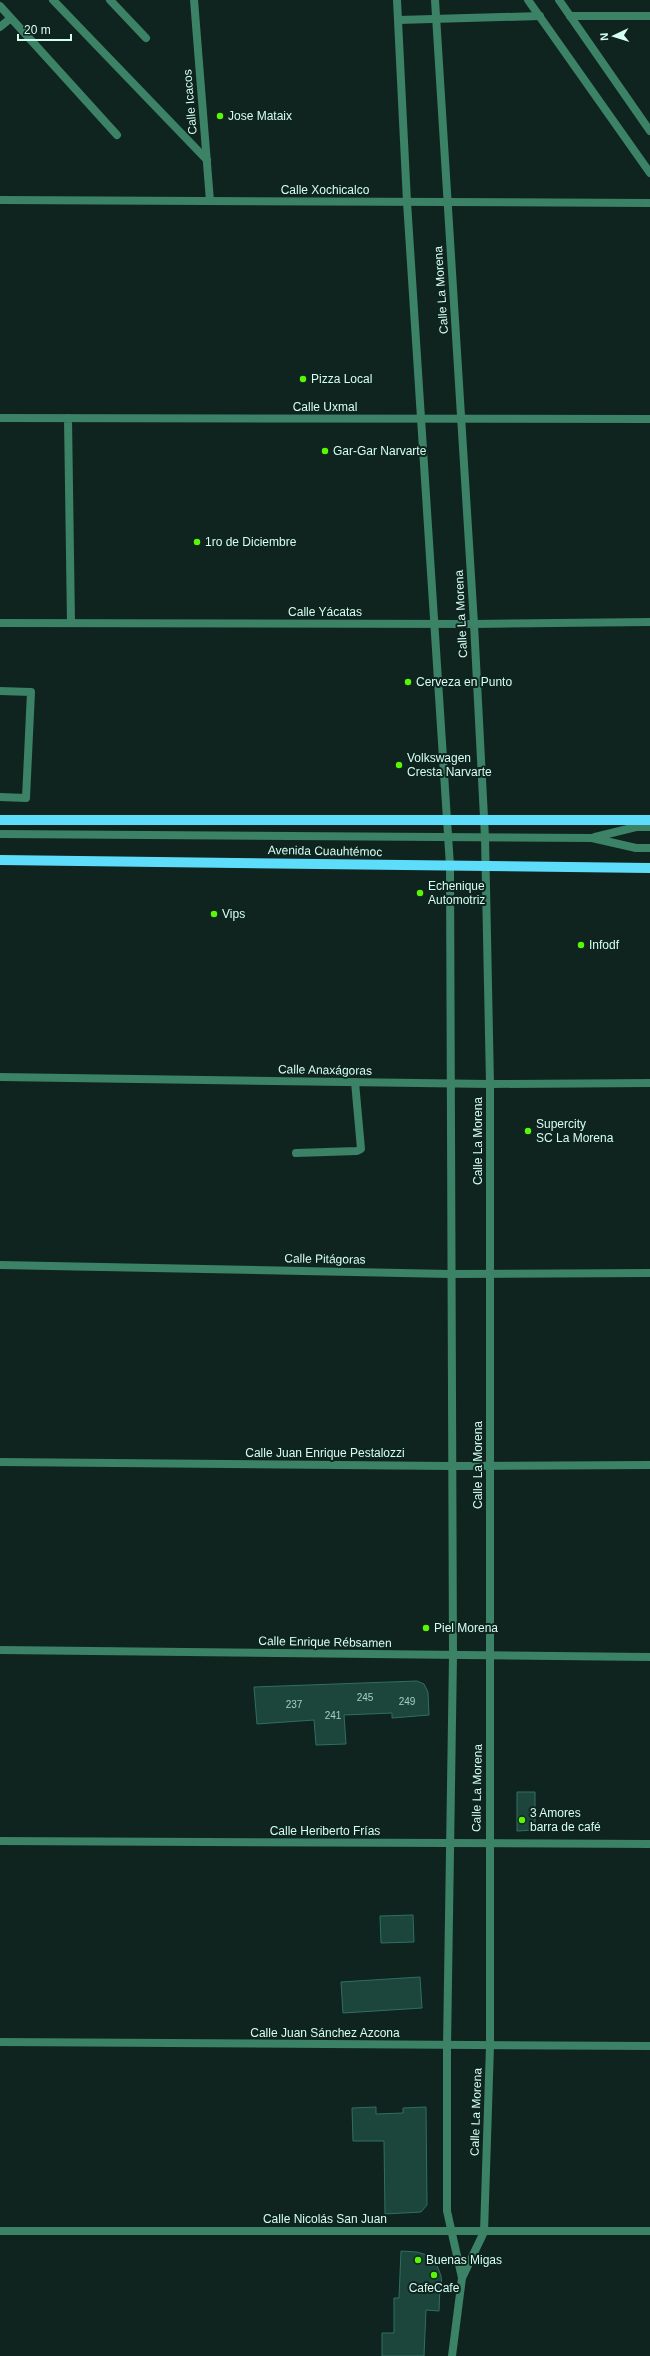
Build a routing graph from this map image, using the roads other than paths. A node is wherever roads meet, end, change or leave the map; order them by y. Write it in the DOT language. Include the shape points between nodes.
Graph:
graph roads {
  1 [pos="4,0"];
  2 [pos="53,0"];
  3 [pos="110,0"];
  4 [pos="194,0"];
  5 [pos="397,0"];
  6 [pos="435,0"];
  7 [pos="528,0"];
  8 [pos="559,0"];
  9 [pos="0,5"];
  10 [pos="540,16"];
  11 [pos="570,16"];
  12 [pos="650,16"];
  13 [pos="10,18"];
  14 [pos="436,19"];
  15 [pos="398,20"];
  16 [pos="0,27"];
  17 [pos="146,38"];
  18 [pos="650,131"];
  19 [pos="117,135"];
  20 [pos="207,160"];
  21 [pos="650,173"];
  22 [pos="0,200"];
  23 [pos="210,201"];
  24 [pos="407,202"];
  25 [pos="448,202"];
  26 [pos="650,202"];
  27 [pos="0,418"];
  28 [pos="68,418"];
  29 [pos="422,419"];
  30 [pos="461,419"];
  31 [pos="650,419"];
  32 [pos="650,622"];
  33 [pos="0,623"];
  34 [pos="71,623"];
  35 [pos="436,624"];
  36 [pos="474,624"];
  37 [pos="0,691"];
  38 [pos="0,797"];
  39 [pos="0,820"];
  40 [pos="449,820"];
  41 [pos="484,820"];
  42 [pos="650,820"];
  43 [pos="650,827"];
  44 [pos="0,834"];
  45 [pos="449,838"];
  46 [pos="484,838"];
  47 [pos="592,838"];
  48 [pos="650,848"];
  49 [pos="0,860"];
  50 [pos="450,866"];
  51 [pos="485,867"];
  52 [pos="650,868"];
  53 [pos="0,1077"];
  54 [pos="355,1082"];
  55 [pos="452,1083"];
  56 [pos="650,1083"];
  57 [pos="490,1084"];
  58 [pos="296,1153"];
  59 [pos="0,1265"];
  60 [pos="650,1273"];
  61 [pos="450,1274"];
  62 [pos="491,1274"];
  63 [pos="0,1462"];
  64 [pos="650,1465"];
  65 [pos="451,1466"];
  66 [pos="490,1466"];
  67 [pos="0,1650"];
  68 [pos="453,1656"];
  69 [pos="490,1656"];
  70 [pos="650,1657"];
  71 [pos="0,1841"];
  72 [pos="450,1843"];
  73 [pos="488,1844"];
  74 [pos="650,1844"];
  75 [pos="0,2042"];
  76 [pos="447,2046"];
  77 [pos="490,2046"];
  78 [pos="650,2046"];
  79 [pos="450,2230"];
  80 [pos="0,2231"];
  81 [pos="650,2231"];
  82 [pos="484,2232"];
  83 [pos="462,2278"];
  84 [pos="452,2356"];
  1 -- 9 [label="street"];
  2 -- 20 [label="street"];
  3 -- 17 [label="street"];
  4 -- 20 [label="street, Calle Icacos"];
  5 -- 15 [label="street, Calle La Morena"];
  6 -- 14 [label="street, Calle La Morena"];
  7 -- 10 [label="street"];
  8 -- 11 [label="street"];
  9 -- 13 [label="street"];
  10 -- 14 [label="street"];
  10 -- 21 [label="street"];
  11 -- 12 [label="street"];
  11 -- 18 [label="street"];
  13 -- 16 [label="street"];
  13 -- 19 [label="street"];
  14 -- 15 [label="street"];
  14 -- 25 [label="street, Calle La Morena"];
  15 -- 24 [label="street, Calle La Morena"];
  20 -- 23 [label="street, Calle Icacos"];
  22 -- 23 [label="street, Calle Xochicalco"];
  23 -- 24 [label="street, Calle Xochicalco"];
  24 -- 25 [label="street, Calle Xochicalco"];
  24 -- 29 [label="street, Calle La Morena"];
  25 -- 26 [label="street, Calle Xochicalco"];
  25 -- 30 [label="street, Calle La Morena"];
  27 -- 28 [label="street, Calle Uxmal"];
  28 -- 29 [label="street, Calle Uxmal"];
  28 -- 34 [label="street"];
  29 -- 30 [label="street, Calle Uxmal"];
  29 -- 35 [label="street, Calle La Morena"];
  30 -- 31 [label="street, Calle Uxmal"];
  30 -- 36 [label="street, Calle La Morena"];
  32 -- 36 [label="street, Calle Yácatas"];
  33 -- 34 [label="street, Calle Yácatas"];
  34 -- 35 [label="street, Calle Yácatas"];
  35 -- 36 [label="street, Calle Yácatas"];
  35 -- 40 [label="street, Calle La Morena"];
  36 -- 41 [label="street, Calle La Morena"];
  37 -- 38 [label="street" via="31,692 26,798"];
  39 -- 40 [label="main road"];
  40 -- 41 [label="main road"];
  40 -- 45 [label="street, Calle La Morena"];
  41 -- 42 [label="main road"];
  41 -- 46 [label="street, Calle La Morena"];
  43 -- 47 [label="street, Avenida Cuauhtémoc" via="636,827"];
  44 -- 45 [label="street, Avenida Cuauhtémoc"];
  45 -- 46 [label="street, Avenida Cuauhtémoc"];
  45 -- 50 [label="street, Calle La Morena"];
  46 -- 47 [label="street, Avenida Cuauhtémoc"];
  46 -- 51 [label="street, Calle La Morena"];
  47 -- 48 [label="street, Avenida Cuauhtémoc" via="636,848"];
  49 -- 50 [label="main road, Avenida Cuauhtémoc"];
  50 -- 51 [label="main road, Avenida Cuauhtémoc"];
  50 -- 55 [label="street, Calle La Morena"];
  51 -- 52 [label="main road, Avenida Cuauhtémoc"];
  51 -- 57 [label="street, Calle La Morena"];
  53 -- 54 [label="street, Calle Anaxágoras"];
  54 -- 55 [label="street, Calle Anaxágoras"];
  54 -- 58 [label="street" via="361,1149"];
  55 -- 57 [label="street, Calle Anaxágoras"];
  55 -- 61 [label="street, Calle La Morena"];
  56 -- 57 [label="street, Calle Anaxágoras"];
  57 -- 62 [label="street, Calle La Morena"];
  59 -- 61 [label="street, Calle Pitágoras"];
  60 -- 62 [label="street, Calle Pitágoras"];
  61 -- 62 [label="street, Calle Pitágoras"];
  61 -- 65 [label="street, Calle La Morena"];
  62 -- 66 [label="street, Calle La Morena"];
  63 -- 65 [label="street, Calle Juan Enrique Pestalozzi"];
  64 -- 66 [label="street, Calle Juan Enrique Pestalozzi"];
  65 -- 66 [label="street, Calle Juan Enrique Pestalozzi"];
  65 -- 68 [label="street, Calle La Morena"];
  66 -- 69 [label="street, Calle La Morena"];
  67 -- 68 [label="street, Calle Enrique Rébsamen"];
  68 -- 69 [label="street, Calle Enrique Rébsamen"];
  68 -- 72 [label="street, Calle La Morena"];
  69 -- 70 [label="street, Calle Enrique Rébsamen"];
  69 -- 73 [label="street, Calle La Morena"];
  71 -- 72 [label="street, Calle Heriberto Frías"];
  72 -- 73 [label="street, Calle Heriberto Frías"];
  72 -- 76 [label="street, Calle La Morena"];
  73 -- 74 [label="street, Calle Heriberto Frías"];
  73 -- 77 [label="street, Calle La Morena"];
  75 -- 76 [label="street, Calle Juan Sánchez Azcona"];
  76 -- 77 [label="street, Calle Juan Sánchez Azcona"];
  76 -- 79 [label="street, Calle La Morena"];
  77 -- 78 [label="street, Calle Juan Sánchez Azcona"];
  77 -- 82 [label="street, Calle La Morena"];
  79 -- 80 [label="street, Calle Nicolás San Juan"];
  79 -- 82 [label="street, Calle Nicolás San Juan"];
  79 -- 83 [label="street, Calle La Morena"];
  81 -- 82 [label="street, Calle Nicolás San Juan"];
  82 -- 83 [label="street, Calle La Morena"];
  83 -- 84 [label="street, Calle La Morena"];
}
